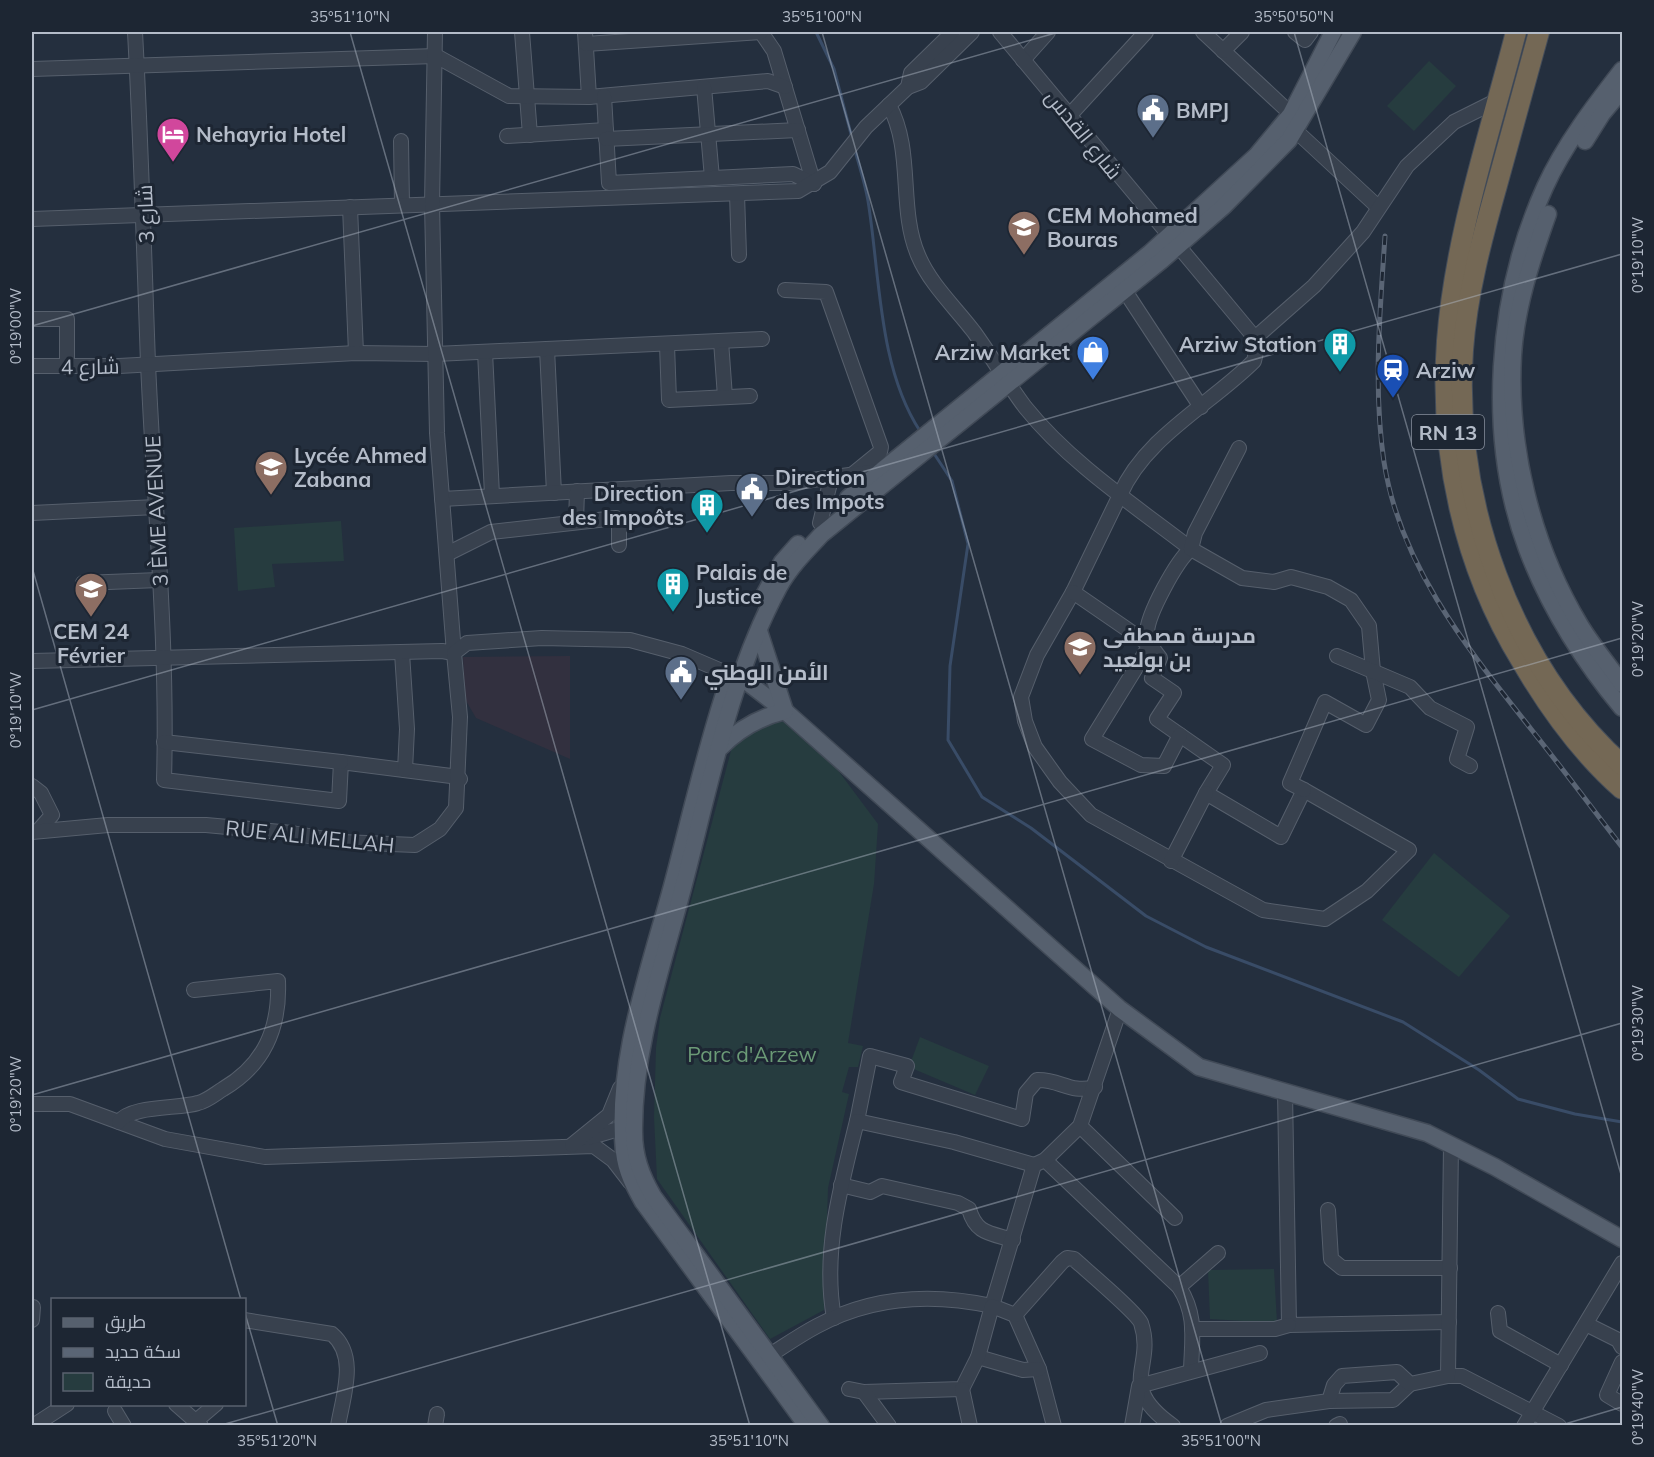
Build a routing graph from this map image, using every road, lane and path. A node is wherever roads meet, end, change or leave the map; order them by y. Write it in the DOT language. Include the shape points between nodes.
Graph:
graph roads {
  1 [pos="135,32"];
  2 [pos="435,32"];
  3 [pos="522,32"];
  4 [pos="761,32"];
  5 [pos="953,32"];
  6 [pos="972,32"];
  7 [pos="999,32"];
  8 [pos="1048,32"];
  9 [pos="1146,32"];
  10 [pos="1203,32"];
  11 [pos="1242,32"];
  12 [pos="1295,32"];
  13 [pos="1311,32"];
  14 [pos="1333,32"];
  15 [pos="1353,32"];
  16 [pos="1516,32"];
  17 [pos="1539,32"];
  18 [pos="586,38"];
  19 [pos="1223,51"];
  20 [pos="436,56"];
  21 [pos="1023,60"];
  22 [pos="137,65"];
  23 [pos="1321,68"];
  24 [pos="32,69"];
  25 [pos="1623,70"];
  26 [pos="705,87"];
  27 [pos="785,87"];
  28 [pos="908,87"];
  29 [pos="1623,90"];
  30 [pos="528,96"];
  31 [pos="604,96"];
  32 [pos="589,97"];
  33 [pos="1498,100"];
  34 [pos="889,105"];
  35 [pos="1291,114"];
  36 [pos="1069,116"];
  37 [pos="798,130"];
  38 [pos="1295,130"];
  39 [pos="606,134"];
  40 [pos="530,135"];
  41 [pos="709,135"];
  42 [pos="507,136"];
  43 [pos="401,141"];
  44 [pos="712,178"];
  45 [pos="814,184"];
  46 [pos="737,194"];
  47 [pos="432,204"];
  48 [pos="402,205"];
  49 [pos="350,207"];
  50 [pos="1378,207"];
  51 [pos="145,216"];
  52 [pos="32,219"];
  53 [pos="1172,242"];
  54 [pos="739,255"];
  55 [pos="785,290"];
  56 [pos="1125,291"];
  57 [pos="32,319"];
  58 [pos="762,339"];
  59 [pos="721,342"];
  60 [pos="1256,343"];
  61 [pos="667,345"];
  62 [pos="548,349"];
  63 [pos="485,352"];
  64 [pos="356,353"];
  65 [pos="435,354"];
  66 [pos="148,363"];
  67 [pos="32,366"];
  68 [pos="67,367"];
  69 [pos="1005,379"];
  70 [pos="750,396"];
  71 [pos="725,397"];
  72 [pos="1201,407"];
  73 [pos="1239,448"];
  74 [pos="909,457"];
  75 [pos="879,471"];
  76 [pos="851,475"];
  77 [pos="831,479"];
  78 [pos="577,491"];
  79 [pos="554,493"];
  80 [pos="492,495"];
  81 [pos="1120,495"];
  82 [pos="442,498"];
  83 [pos="156,507"];
  84 [pos="32,513"];
  85 [pos="576,522"];
  86 [pos="820,523"];
  87 [pos="619,545"];
  88 [pos="1191,549"];
  89 [pos="447,554"];
  90 [pos="159,580"];
  91 [pos="83,583"];
  92 [pos="1072,592"];
  93 [pos="759,631"];
  94 [pos="1150,645"];
  95 [pos="402,653"];
  96 [pos="454,653"];
  97 [pos="1337,656"];
  98 [pos="162,660"];
  99 [pos="32,661"];
  100 [pos="1373,671"];
  101 [pos="736,677"];
  102 [pos="1623,684"];
  103 [pos="1623,708"];
  104 [pos="785,711"];
  105 [pos="1180,735"];
  106 [pos="164,742"];
  107 [pos="720,748"];
  108 [pos="341,762"];
  109 [pos="1623,765"];
  110 [pos="1470,766"];
  111 [pos="405,770"];
  112 [pos="459,779"];
  113 [pos="1623,789"];
  114 [pos="35,790"];
  115 [pos="1304,790"];
  116 [pos="1206,793"];
  117 [pos="34,831"];
  118 [pos="1171,861"];
  119 [pos="194,990"];
  120 [pos="1120,1009"];
  121 [pos="630,1048"];
  122 [pos="1095,1087"];
  123 [pos="1285,1092"];
  124 [pos="32,1104"];
  125 [pos="858,1121"];
  126 [pos="119,1122"];
  127 [pos="1080,1126"];
  128 [pos="628,1133"];
  129 [pos="1451,1145"];
  130 [pos="570,1146"];
  131 [pos="594,1146"];
  132 [pos="1039,1163"];
  133 [pos="841,1185"];
  134 [pos="635,1188"];
  135 [pos="1328,1210"];
  136 [pos="1175,1218"];
  137 [pos="1623,1239"];
  138 [pos="1013,1240"];
  139 [pos="1218,1253"];
  140 [pos="1623,1263"];
  141 [pos="1450,1268"];
  142 [pos="1179,1287"];
  143 [pos="992,1306"];
  144 [pos="1498,1313"];
  145 [pos="1015,1315"];
  146 [pos="834,1318"];
  147 [pos="246,1320"];
  148 [pos="1449,1322"];
  149 [pos="1586,1323"];
  150 [pos="1289,1325"];
  151 [pos="1192,1329"];
  152 [pos="1623,1347"];
  153 [pos="1260,1353"];
  154 [pos="978,1357"];
  155 [pos="765,1358"];
  156 [pos="1623,1362"];
  157 [pos="1561,1365"];
  158 [pos="1039,1370"];
  159 [pos="1191,1370"];
  160 [pos="1448,1376"];
  161 [pos="1410,1384"];
  162 [pos="1139,1386"];
  163 [pos="849,1389"];
  164 [pos="962,1389"];
  165 [pos="864,1392"];
  166 [pos="1329,1401"];
  167 [pos="1623,1404"];
  168 [pos="65,1406"];
  169 [pos="178,1406"];
  170 [pos="214,1406"];
  171 [pos="1533,1410"];
  172 [pos="115,1411"];
  173 [pos="52,1420"];
  174 [pos="1253,1421"];
  175 [pos="199,1423"];
  176 [pos="33,1425"];
  177 [pos="124,1425"];
  178 [pos="338,1425"];
  179 [pos="807,1425"];
  180 [pos="821,1425"];
  181 [pos="889,1425"];
  182 [pos="970,1425"];
  183 [pos="1054,1425"];
  184 [pos="1132,1425"];
  185 [pos="1173,1425"];
  186 [pos="1227,1425"];
  187 [pos="1524,1425"];
  188 [pos="1559,1425"];
  1 -- 22 [label="street, شارع 3"];
  2 -- 20 [label="street, RUE ALI MELLAH"];
  3 -- 30 [label="street"];
  4 -- 18 [label="street"];
  4 -- 27 [label="street" via="774,51"];
  5 -- 28 [label="street" via="911,73"];
  6 -- 28 [label="street" via="921,82"];
  7 -- 21 [label="street, شارع القدس"];
  8 -- 21 [label="street"];
  9 -- 36 [label="street"];
  10 -- 19 [label="street"];
  11 -- 19 [label="street"];
  12 -- 13 [label="street" via="1305,40"];
  14 -- 23 [label="main road"];
  15 -- 23 [label="main road"];
  16 -- 33 [label="highway, RN 13"];
  17 -- 109 [label="highway, RN 13" via="1473,280 1463,349 1462,404 1467,454 1478,515 1496,572 1529,645 1569,707"];
  18 -- 32 [label="street"];
  19 -- 35 [label="street"];
  20 -- 22 [label="street"];
  20 -- 30 [label="street" via="509,96"];
  20 -- 47 [label="street, RUE ALI MELLAH"];
  21 -- 36 [label="street, شارع القدس"];
  22 -- 24 [label="street"];
  22 -- 51 [label="street, شارع 3"];
  23 -- 35 [label="main road"];
  23 -- 38 [label="main road"];
  25 -- 103 [label="main road" via="1591,110 1545,186 1515,273 1501,358 1505,454 1527,550 1564,627 1598,679"];
  26 -- 27 [label="street" via="768,81"];
  26 -- 31 [label="street"];
  26 -- 41 [label="street"];
  27 -- 37 [label="street"];
  28 -- 34 [label="street"];
  29 -- 102 [label="main road" via="1602,114 1558,185 1527,272 1513,354 1517,451 1539,540 1580,625"];
  30 -- 32 [label="street"];
  30 -- 40 [label="street"];
  31 -- 32 [label="street"];
  31 -- 39 [label="street"];
  33 -- 50 [label="street" via="1454,122 1407,166"];
  33 -- 113 [label="highway, RN 13" via="1463,238 1447,340 1445,407 1452,472 1481,584 1509,642 1566,731"];
  34 -- 45 [label="street" via="830,172"];
  34 -- 69 [label="street" via="903,145 917,253 925,270"];
  35 -- 53 [label="main road"];
  36 -- 53 [label="street, شارع القدس"];
  37 -- 41 [label="street"];
  37 -- 45 [label="street"];
  38 -- 50 [label="street"];
  38 -- 53 [label="main road" via="1269,163"];
  39 -- 40 [label="street"];
  39 -- 41 [label="street"];
  39 -- 44 [label="street" via="609,183"];
  40 -- 42 [label="street"];
  41 -- 44 [label="street"];
  43 -- 48 [label="street"];
  44 -- 45 [label="street" via="793,174"];
  45 -- 46 [label="street" via="798,191"];
  46 -- 47 [label="street"];
  46 -- 54 [label="street"];
  47 -- 48 [label="street"];
  47 -- 65 [label="street, RUE ALI MELLAH"];
  48 -- 49 [label="street"];
  49 -- 51 [label="street"];
  49 -- 64 [label="street"];
  50 -- 60 [label="street" via="1363,232"];
  51 -- 52 [label="street"];
  51 -- 66 [label="street, شارع 3"];
  53 -- 56 [label="main road"];
  53 -- 60 [label="street, شارع القدس"];
  53 -- 69 [label="main road"];
  55 -- 76 [label="street" via="824,291 830,303 881,450"];
  56 -- 69 [label="main road"];
  56 -- 72 [label="street"];
  57 -- 68 [label="street" via="67,319"];
  58 -- 59 [label="street, شارع 4"];
  59 -- 61 [label="street, شارع 4"];
  59 -- 71 [label="street"];
  60 -- 72 [label="street" via="1254,361"];
  61 -- 62 [label="street, شارع 4"];
  61 -- 71 [label="street" via="669,400"];
  62 -- 63 [label="street, شارع 4"];
  62 -- 79 [label="street"];
  63 -- 65 [label="street, شارع 4"];
  63 -- 80 [label="street"];
  64 -- 65 [label="street, شارع 4"];
  64 -- 66 [label="street, شارع 4"];
  65 -- 82 [label="street, RUE ALI MELLAH"];
  66 -- 68 [label="street, شارع 4"];
  66 -- 83 [label="street, 3 ÈME AVENUE"];
  67 -- 68 [label="street, شارع 4"];
  69 -- 74 [label="main road"];
  69 -- 81 [label="street" via="1062,447"];
  70 -- 71 [label="street"];
  72 -- 81 [label="street" via="1156,444"];
  73 -- 88 [label="street" via="1195,533"];
  74 -- 75 [label="main road"];
  74 -- 93 [label="main road" via="805,553 779,587"];
  75 -- 76 [label="street"];
  75 -- 86 [label="main road"];
  76 -- 77 [label="street"];
  77 -- 78 [label="street"];
  77 -- 86 [label="street"];
  78 -- 79 [label="street"];
  78 -- 85 [label="street"];
  79 -- 80 [label="street"];
  80 -- 82 [label="street"];
  81 -- 88 [label="street"];
  81 -- 92 [label="street"];
  82 -- 89 [label="street, RUE ALI MELLAH"];
  83 -- 84 [label="street"];
  83 -- 90 [label="street, 3 ÈME AVENUE"];
  85 -- 87 [label="street" via="618,518"];
  85 -- 89 [label="street" via="492,531"];
  86 -- 101 [label="main road" via="782,561 771,578"];
  88 -- 94 [label="street" via="1181,556 1164,586 1147,632"];
  88 -- 100 [label="street" via="1242,578 1274,582 1291,577 1328,587 1351,600 1369,626"];
  89 -- 96 [label="street, RUE ALI MELLAH"];
  90 -- 91 [label="street"];
  90 -- 98 [label="street, 3 ÈME AVENUE"];
  92 -- 94 [label="street"];
  92 -- 118 [label="street" via="1037,655 1022,697 1025,721 1035,747 1091,815"];
  93 -- 101 [label="main road"];
  93 -- 104 [label="main road"];
  94 -- 105 [label="street" via="1160,658 1152,678 1174,693 1157,719"];
  94 -- 105 [label="street" via="1092,739 1141,765 1164,766"];
  95 -- 96 [label="street"];
  95 -- 98 [label="street"];
  95 -- 111 [label="street"];
  96 -- 101 [label="street" via="467,643 542,638 630,640 682,654"];
  96 -- 112 [label="street, RUE ALI MELLAH" via="460,717"];
  97 -- 100 [label="street"];
  98 -- 99 [label="street"];
  98 -- 106 [label="street, 3 ÈME AVENUE"];
  100 -- 110 [label="street" via="1410,687 1430,708 1467,727 1457,759"];
  100 -- 115 [label="street" via="1380,700 1366,724 1325,702 1290,783"];
  101 -- 104 [label="main road"];
  101 -- 107 [label="main road"];
  101 -- 121 [label="main road" via="718,712"];
  104 -- 107 [label="main road" via="750,725"];
  104 -- 120 [label="main road"];
  105 -- 116 [label="street" via="1223,765"];
  106 -- 108 [label="street"];
  106 -- 108 [label="street, 3 ÈME AVENUE" via="164,780 339,801"];
  107 -- 128 [label="main road" via="657,980"];
  108 -- 111 [label="street"];
  111 -- 112 [label="street"];
  112 -- 117 [label="street, RUE ALI MELLAH" via="456,808 440,829 415,845 342,842 207,825 108,825"];
  114 -- 117 [label="street" via="52,815"];
  115 -- 116 [label="street" via="1281,837"];
  115 -- 118 [label="street" via="1409,850 1368,891 1325,919 1263,910"];
  116 -- 118 [label="street"];
  119 -- 126 [label="street" via="278,981 279,1000 265,1051 244,1077 200,1103 145,1111 123,1117"];
  120 -- 122 [label="street"];
  120 -- 123 [label="main road" via="1199,1067"];
  121 -- 128 [label="main road"];
  121 -- 130 [label="street" via="609,1115"];
  122 -- 125 [label="street" via="1081,1091 1037,1080 1026,1094 1022,1119 902,1082 907,1065 870,1056"];
  122 -- 127 [label="street"];
  123 -- 129 [label="main road" via="1426,1133"];
  123 -- 150 [label="street"];
  124 -- 126 [label="street" via="70,1104"];
  125 -- 132 [label="street"];
  125 -- 133 [label="street"];
  126 -- 130 [label="street" via="165,1139 265,1156"];
  127 -- 132 [label="street"];
  127 -- 136 [label="street"];
  128 -- 130 [label="street" via="608,1131"];
  128 -- 131 [label="street"];
  128 -- 134 [label="main road" via="626,1169"];
  128 -- 155 [label="main road" via="653,1196"];
  129 -- 137 [label="main road"];
  129 -- 141 [label="street"];
  130 -- 131 [label="street"];
  131 -- 134 [label="street" via="613,1160"];
  132 -- 138 [label="street"];
  132 -- 142 [label="street"];
  133 -- 138 [label="street" via="870,1192 882,1185 958,1203 969,1209 980,1230"];
  133 -- 146 [label="street" via="828,1288"];
  134 -- 155 [label="main road"];
  135 -- 141 [label="street" via="1331,1259 1342,1268"];
  138 -- 143 [label="street"];
  139 -- 142 [label="street"];
  140 -- 149 [label="street"];
  141 -- 148 [label="street"];
  142 -- 151 [label="street" via="1189,1303"];
  143 -- 145 [label="street"];
  143 -- 146 [label="street" via="954,1297 918,1297 873,1305"];
  143 -- 154 [label="street"];
  144 -- 157 [label="street" via="1500,1331"];
  145 -- 158 [label="street"];
  145 -- 162 [label="street" via="1062,1262 1074,1259 1140,1320 1144,1337"];
  146 -- 155 [label="street"];
  147 -- 178 [label="street" via="332,1334 342,1342 348,1360"];
  148 -- 150 [label="street"];
  148 -- 160 [label="street"];
  149 -- 152 [label="street" via="1618,1340"];
  149 -- 157 [label="street"];
  150 -- 151 [label="street" via="1275,1329"];
  151 -- 159 [label="street"];
  153 -- 159 [label="street"];
  154 -- 158 [label="street" via="1023,1370"];
  154 -- 164 [label="street"];
  155 -- 179 [label="main road"];
  155 -- 180 [label="main road"];
  156 -- 167 [label="street" via="1608,1395"];
  157 -- 171 [label="street"];
  158 -- 183 [label="street"];
  159 -- 162 [label="street"];
  160 -- 161 [label="street"];
  160 -- 171 [label="street" via="1462,1376"];
  161 -- 166 [label="street" via="1393,1400"];
  161 -- 166 [label="street" via="1397,1372 1342,1376"];
  162 -- 184 [label="street"];
  162 -- 185 [label="street" via="1155,1413"];
  163 -- 165 [label="street"];
  164 -- 165 [label="street"];
  164 -- 182 [label="street"];
  165 -- 181 [label="street"];
  166 -- 174 [label="street" via="1266,1410"];
  168 -- 173 [label="street"];
  169 -- 175 [label="street"];
  170 -- 175 [label="street"];
  171 -- 187 [label="street"];
  171 -- 188 [label="street"];
  172 -- 177 [label="street"];
  173 -- 176 [label="street"];
  174 -- 186 [label="street"];
}
